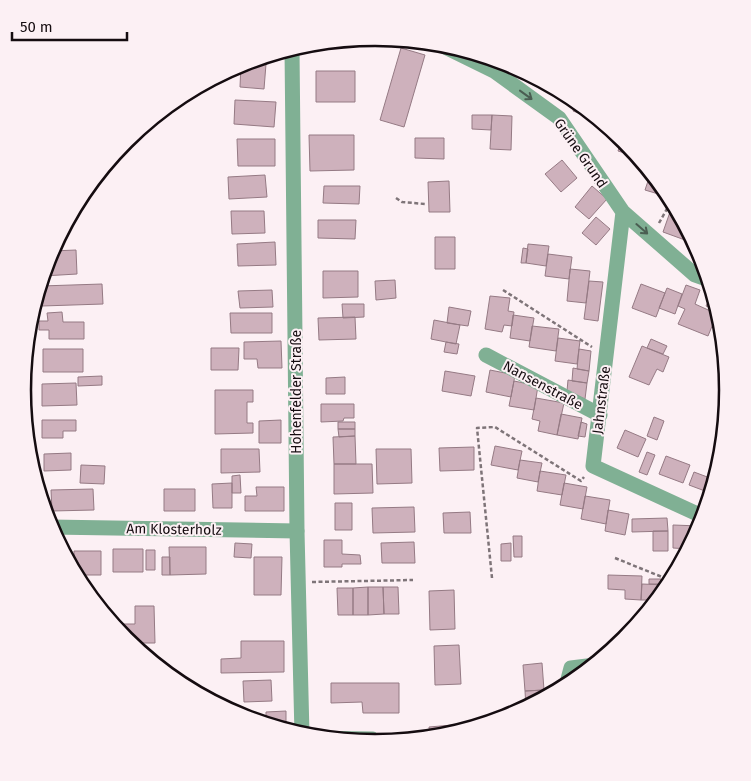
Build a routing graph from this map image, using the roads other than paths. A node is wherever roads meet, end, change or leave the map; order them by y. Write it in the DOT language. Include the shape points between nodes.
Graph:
graph roads {
  1 [pos="292,57"];
  2 [pos="473,61"];
  3 [pos="623,212"];
  4 [pos="700,277"];
  5 [pos="486,354"];
  6 [pos="600,415"];
  7 [pos="697,514"];
  8 [pos="59,527"];
  9 [pos="297,531"];
  10 [pos="581,667"];
  11 [pos="569,676"];
  12 [pos="302,727"];
  1 -- 9 [label="street, Hohenfelder Straße"];
  2 -- 3 [label="street, Grüne Grund, one-way" via="494,71 559,118"];
  3 -- 4 [label="street, Grüne Grund, one-way"];
  3 -- 6 [label="street, Jahnstraße"];
  5 -- 6 [label="street, Nansenstraße"];
  6 -- 7 [label="street, Jahnstraße" via="593,466"];
  8 -- 9 [label="street, Am Klosterholz"];
  9 -- 12 [label="street, Hohenfelder Straße"];
  10 -- 11 [label="street" via="571,668"];
}
